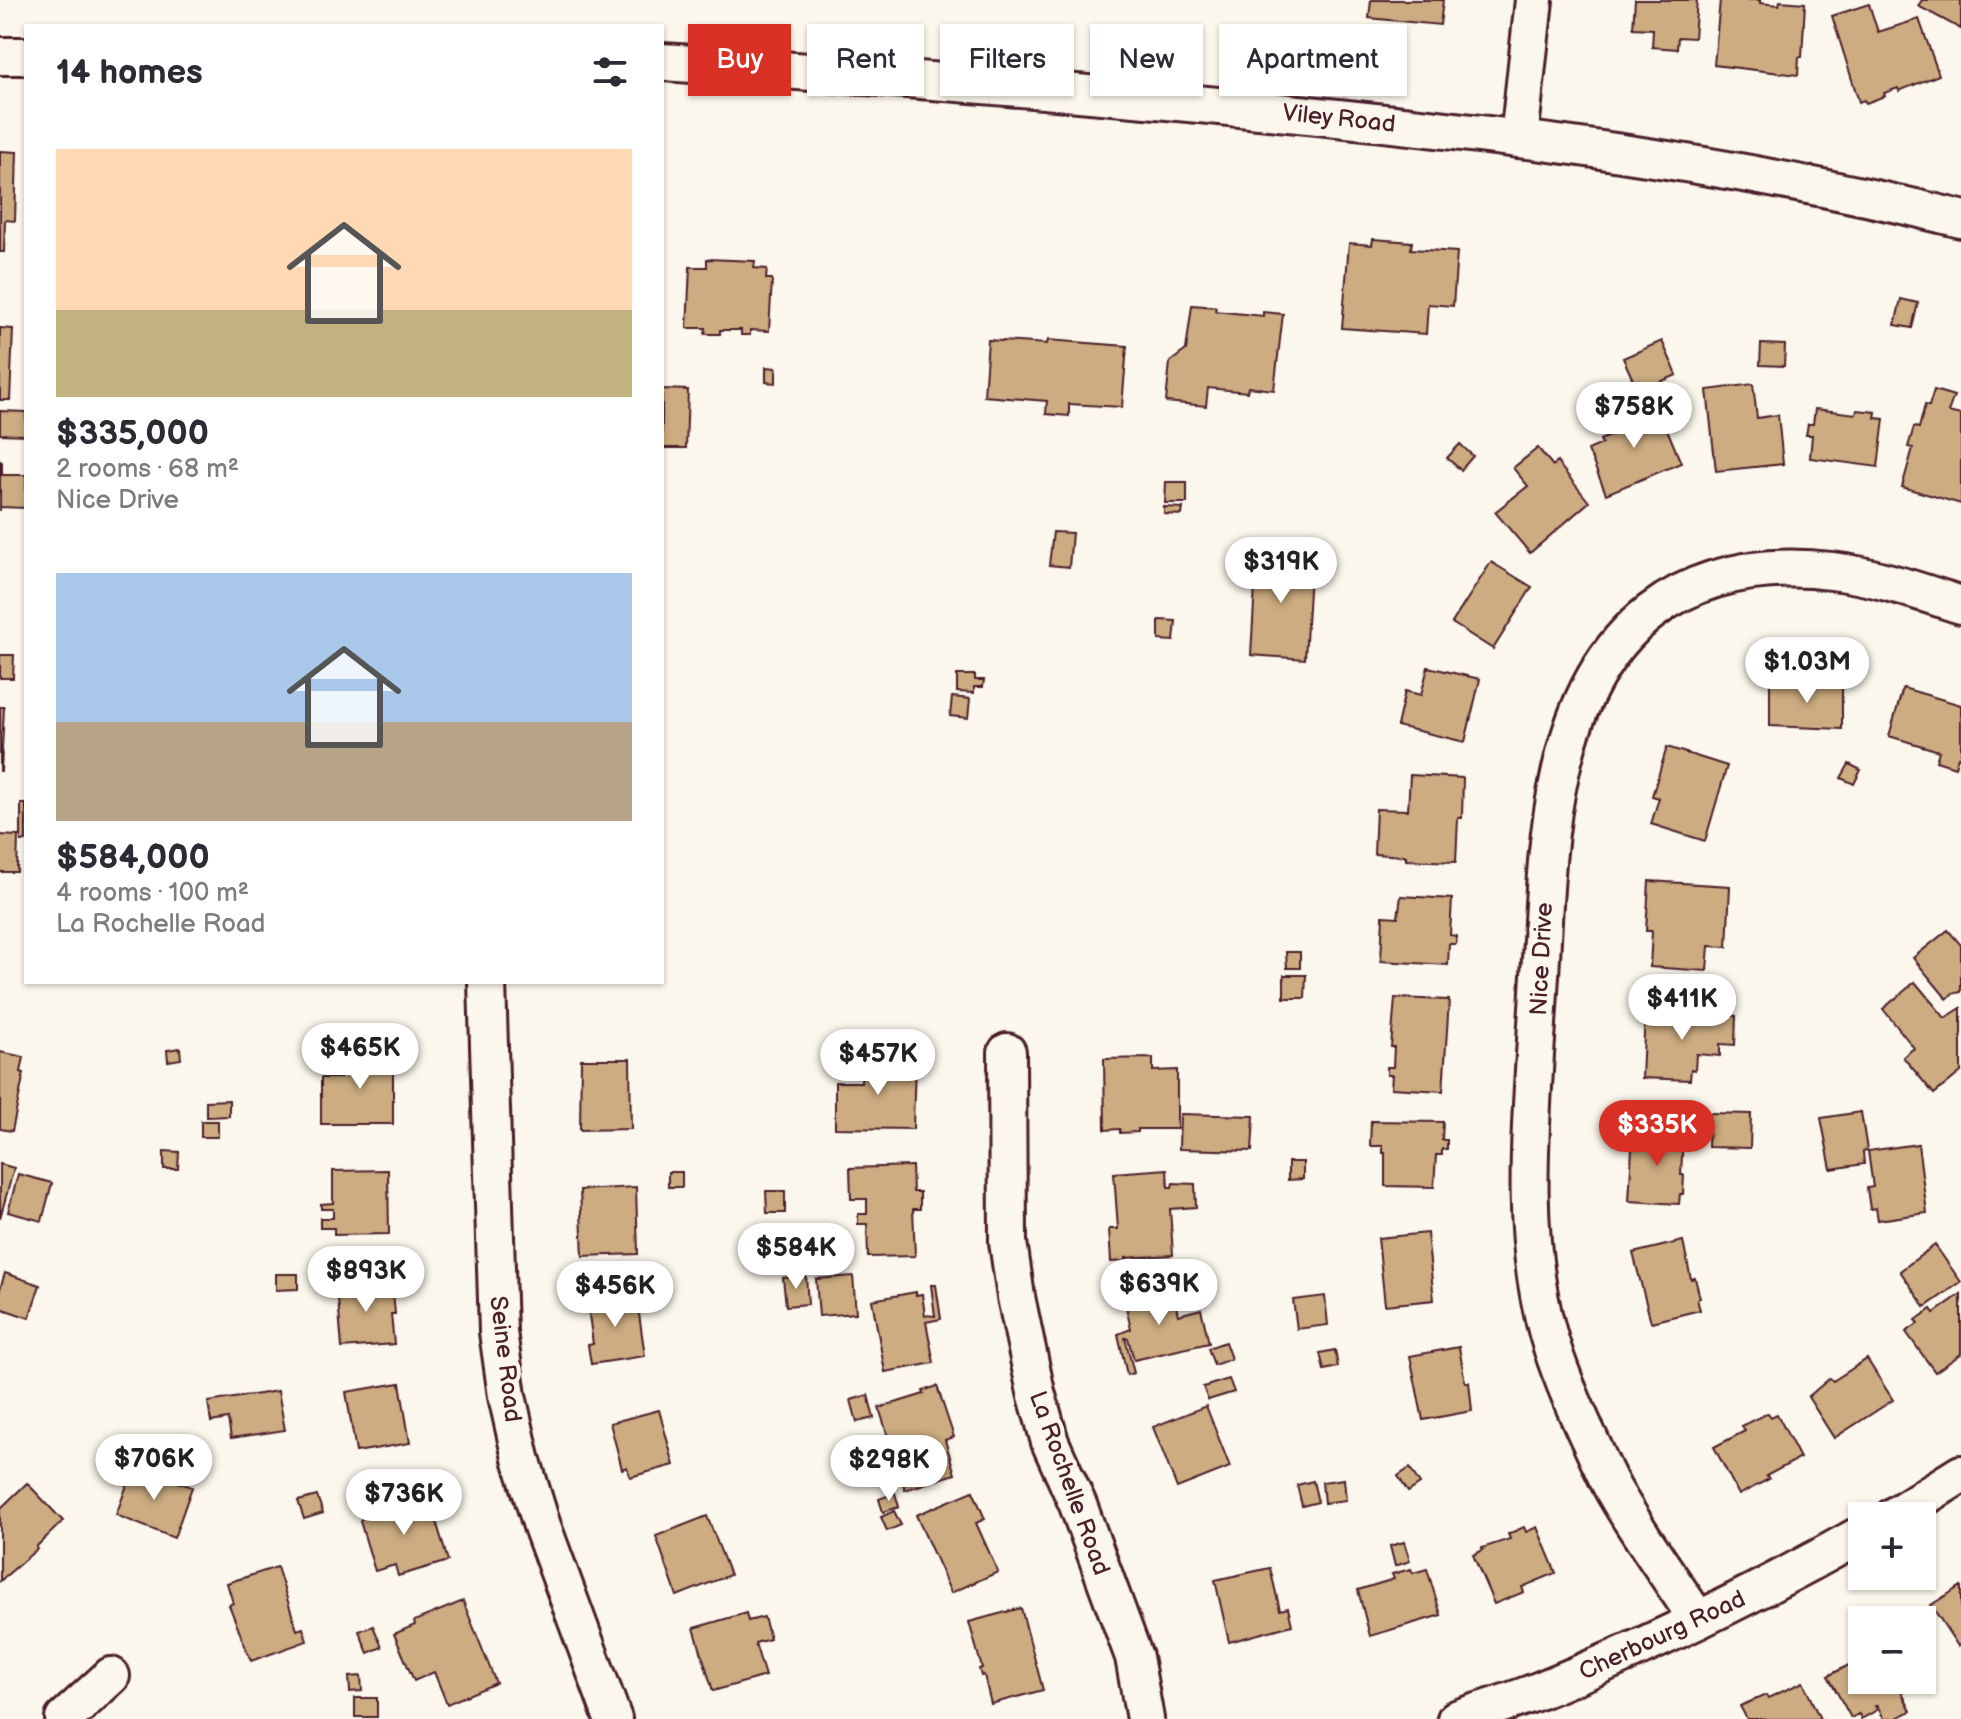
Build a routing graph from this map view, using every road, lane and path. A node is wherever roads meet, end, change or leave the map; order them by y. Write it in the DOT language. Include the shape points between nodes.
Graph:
graph roads {
  1 [pos="1534,0"];
  2 [pos="0,56"];
  3 [pos="24,56"];
  4 [pos="664,62"];
  5 [pos="1519,139"];
  6 [pos="1961,219"];
  7 [pos="1961,605"];
  8 [pos="487,984"];
  9 [pos="1007,1052"];
  10 [pos="1961,1474"];
  11 [pos="1916,1502"];
  12 [pos="1848,1542"];
  13 [pos="1698,1620"];
  14 [pos="111,1676"];
  15 [pos="64,1719"];
  16 [pos="613,1719"];
  17 [pos="1145,1719"];
  18 [pos="1456,1719"];
  1 -- 5 [label="street"];
  2 -- 3 [label="street"];
  4 -- 5 [label="street, Viley Road" via="1114,95"];
  5 -- 6 [label="street, Viley Road" via="1756,173"];
  7 -- 13 [label="street, Nice Drive" via="1885,580 1789,569 1743,573 1671,597 1644,615 1595,675 1575,719 1560,774 1548,847 1529,1164 1534,1258 1547,1332 1565,1387 1615,1494"];
  8 -- 16 [label="street, Seine Road" via="498,1332 507,1396 542,1526"];
  9 -- 17 [label="street, La Rochelle Road" via="1008,1242 1018,1311 1050,1442 1134,1657"];
  10 -- 11 [label="street"];
  12 -- 13 [label="street, Cherbourg Road"];
  13 -- 18 [label="street, Cherbourg Road" via="1541,1690"];
  14 -- 15 [label="street"];
}
